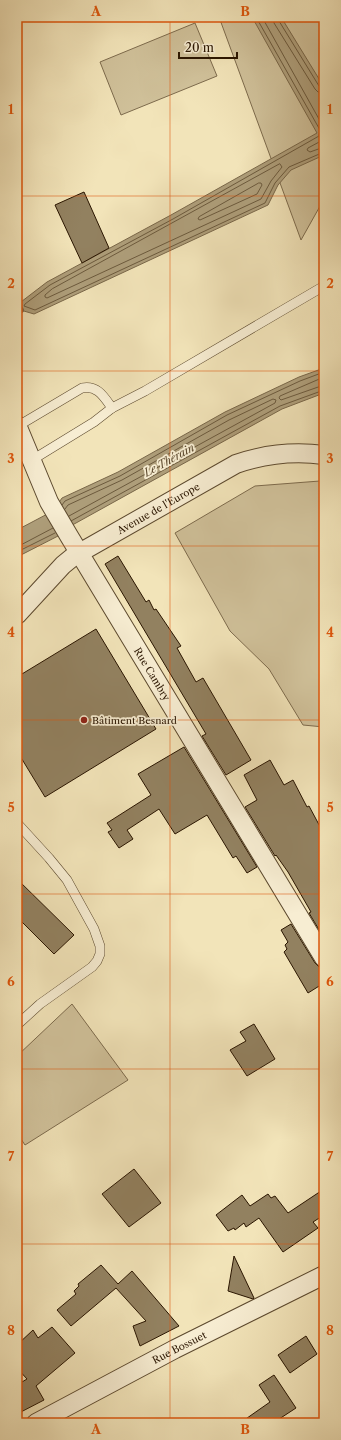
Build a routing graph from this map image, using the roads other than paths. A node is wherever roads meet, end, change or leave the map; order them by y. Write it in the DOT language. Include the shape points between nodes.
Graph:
graph roads {
  1 [pos="324,286"];
  2 [pos="112,408"];
  3 [pos="17,426"];
  4 [pos="324,456"];
  5 [pos="32,460"];
  6 [pos="79,553"];
  7 [pos="20,611"];
  8 [pos="17,823"];
  9 [pos="324,958"];
  10 [pos="17,1025"];
  11 [pos="324,1275"];
  12 [pos="36,1423"];
  1 -- 2 [label="lane"];
  2 -- 3 [label="lane" via="95,389 82,388"];
  2 -- 5 [label="lane"];
  3 -- 5 [label="street, Rue Cambry"];
  4 -- 6 [label="street, Avenue de l'Europe" via="281,453 236,464"];
  5 -- 6 [label="street, Rue Cambry" via="49,502"];
  6 -- 7 [label="street, Avenue de l'Europe" via="63,565"];
  6 -- 9 [label="street, Rue Cambry"];
  8 -- 10 [label="lane" via="67,880 94,929 100,954 92,967 40,1004"];
  11 -- 12 [label="street, Rue Bossuet"];
}
